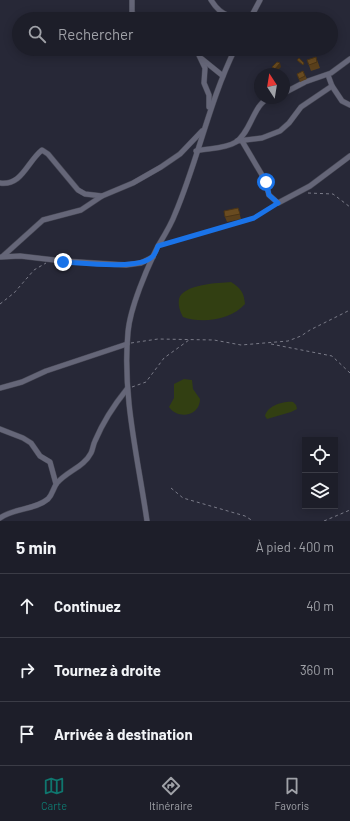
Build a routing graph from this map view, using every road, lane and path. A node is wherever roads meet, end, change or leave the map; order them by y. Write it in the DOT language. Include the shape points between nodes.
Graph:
graph roads {
  1 [pos="132,0"];
  2 [pos="211,0"];
  3 [pos="260,0"];
  4 [pos="132,12"];
  5 [pos="220,12"];
  6 [pos="254,12"];
  7 [pos="232,56"];
  8 [pos="200,57"];
  9 [pos="350,59"];
  10 [pos="328,75"];
  11 [pos="223,76"];
  12 [pos="332,86"];
  13 [pos="290,90"];
  14 [pos="260,104"];
  15 [pos="350,105"];
  16 [pos="210,112"];
  17 [pos="204,129"];
  18 [pos="240,141"];
  19 [pos="196,151"];
  20 [pos="350,156"];
  21 [pos="0,183"];
  22 [pos="298,193"];
  23 [pos="102,196"];
  24 [pos="278,203"];
  25 [pos="350,207"];
  26 [pos="158,246"];
  27 [pos="1,257"];
  28 [pos="153,257"];
  29 [pos="51,259"];
  30 [pos="0,304"];
  31 [pos="350,310"];
  32 [pos="189,340"];
  33 [pos="127,344"];
  34 [pos="269,344"];
  35 [pos="350,373"];
  36 [pos="0,388"];
  37 [pos="127,389"];
  38 [pos="0,429"];
  39 [pos="56,484"];
  40 [pos="171,488"];
  41 [pos="350,510"];
  42 [pos="0,518"];
  43 [pos="147,521"];
  44 [pos="254,521"];
  45 [pos="324,521"];
  1 -- 4 [label="street"];
  2 -- 5 [label="street"];
  3 -- 6 [label="street"];
  7 -- 11 [label="street"];
  8 -- 11 [label="street"];
  8 -- 16 [label="street" via="205,68 204,83 209,95"];
  9 -- 10 [label="street"];
  10 -- 12 [label="street"];
  10 -- 13 [label="street"];
  11 -- 16 [label="street"];
  12 -- 15 [label="street" via="342,101"];
  12 -- 18 [label="street" via="301,107 280,131 262,138"];
  14 -- 18 [label="street"];
  16 -- 17 [label="street"];
  17 -- 19 [label="street"];
  17 -- 23 [label="street" via="166,164 133,183"];
  18 -- 19 [label="street"];
  18 -- 24 [label="street" via="265,180 269,195"];
  19 -- 26 [label="street" via="176,214"];
  20 -- 22 [label="street"];
  21 -- 23 [label="street" via="12,183 18,179 42,150 78,190 85,194"];
  22 -- 24 [label="street"];
  22 -- 25 [label="path" via="333,194"];
  23 -- 27 [label="street" via="81,210 43,220"];
  24 -- 26 [label="path" via="254,218"];
  26 -- 28 [label="street"];
  27 -- 29 [label="street"];
  28 -- 29 [label="street" via="141,263 126,265"];
  28 -- 33 [label="street" via="130,318"];
  29 -- 30 [label="path" via="34,270 14,293"];
  31 -- 34 [label="path" via="301,336"];
  32 -- 33 [label="path" via="158,339"];
  32 -- 34 [label="path" via="214,340 241,345"];
  32 -- 37 [label="path" via="164,358 146,382"];
  33 -- 36 [label="street"];
  33 -- 37 [label="street"];
  34 -- 35 [label="path" via="332,356"];
  37 -- 39 [label="street" via="105,420 91,453 76,470"];
  37 -- 43 [label="street"];
  38 -- 39 [label="street" via="23,438 40,456 50,462"];
  39 -- 42 [label="street" via="52,496 47,500"];
  40 -- 44 [label="path" via="183,498"];
  41 -- 45 [label="path"];
}
